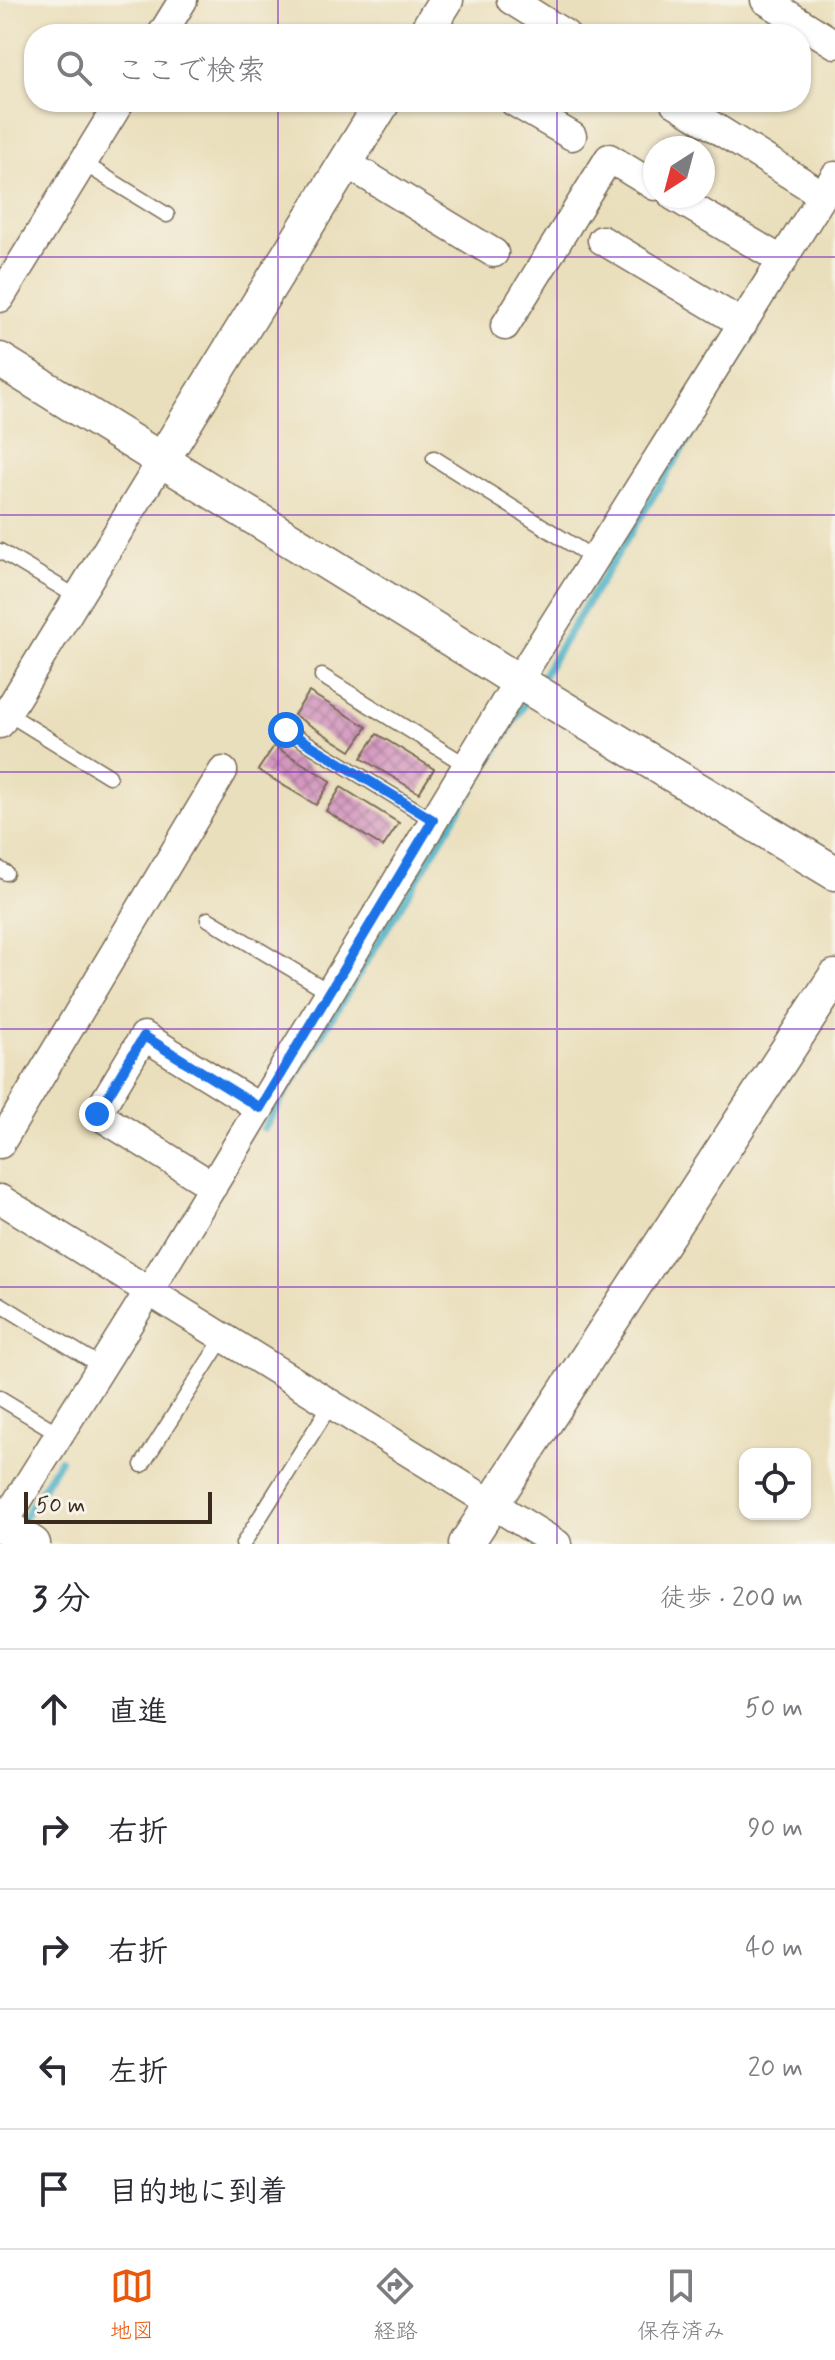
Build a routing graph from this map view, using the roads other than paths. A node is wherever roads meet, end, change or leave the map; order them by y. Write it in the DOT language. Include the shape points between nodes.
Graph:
graph roads {
  1 [pos="183,0"];
  2 [pos="446,0"];
  3 [pos="511,0"];
  4 [pos="765,0"];
  5 [pos="168,24"];
  6 [pos="431,24"];
  7 [pos="549,24"];
  8 [pos="803,24"];
  9 [pos="811,29"];
  10 [pos="835,44"];
  11 [pos="114,112"];
  12 [pos="377,112"];
  13 [pos="531,112"];
  14 [pos="692,112"];
  15 [pos="572,136"];
  16 [pos="83,163"];
  17 [pos="346,163"];
  18 [pos="643,179"];
  19 [pos="829,186"];
  20 [pos="693,208"];
  21 [pos="167,215"];
  22 [pos="602,240"];
  23 [pos="494,253"];
  24 [pos="783,261"];
  25 [pos="0,298"];
  26 [pos="743,324"];
  27 [pos="505,326"];
  28 [pos="0,360"];
  29 [pos="434,458"];
  30 [pos="162,460"];
  31 [pos="0,551"];
  32 [pos="595,559"];
  33 [pos="77,597"];
  34 [pos="322,676"];
  35 [pos="518,681"];
  36 [pos="3,719"];
  37 [pos="286,730"];
  38 [pos="466,765"];
  39 [pos="223,771"];
  40 [pos="109,776"];
  41 [pos="433,820"];
  42 [pos="835,873"];
  43 [pos="208,919"];
  44 [pos="835,977"];
  45 [pos="328,991"];
  46 [pos="260,1108"];
  47 [pos="0,1144"];
  48 [pos="213,1186"];
  49 [pos="0,1199"];
  50 [pos="149,1291"];
  51 [pos="0,1304"];
  52 [pos="223,1338"];
  53 [pos="101,1366"];
  54 [pos="0,1398"];
  55 [pos="331,1404"];
  56 [pos="58,1433"];
  57 [pos="142,1465"];
  58 [pos="492,1502"];
  59 [pos="1,1526"];
  60 [pos="33,1544"];
  61 [pos="243,1544"];
  62 [pos="466,1544"];
  63 [pos="557,1544"];
  1 -- 5 [label="street"];
  2 -- 6 [label="street"];
  3 -- 7 [label="street"];
  4 -- 8 [label="street"];
  9 -- 10 [label="street"];
  11 -- 16 [label="street"];
  12 -- 17 [label="street"];
  13 -- 15 [label="street"];
  14 -- 19 [label="street"];
  16 -- 21 [label="lane"];
  16 -- 25 [label="street"];
  17 -- 23 [label="street"];
  17 -- 30 [label="street"];
  18 -- 27 [label="street" via="609,158"];
  19 -- 24 [label="street"];
  20 -- 24 [label="street"];
  22 -- 26 [label="street"];
  24 -- 26 [label="street"];
  26 -- 32 [label="street"];
  28 -- 30 [label="street"];
  29 -- 32 [label="lane"];
  30 -- 33 [label="street"];
  30 -- 35 [label="street"];
  31 -- 33 [label="lane"];
  32 -- 35 [label="street"];
  33 -- 36 [label="street"];
  34 -- 38 [label="lane"];
  35 -- 38 [label="street"];
  35 -- 42 [label="street"];
  36 -- 40 [label="lane"];
  37 -- 41 [label="lane"];
  38 -- 41 [label="street"];
  39 -- 47 [label="street"];
  41 -- 45 [label="street"];
  43 -- 45 [label="lane"];
  44 -- 58 [label="street"];
  45 -- 46 [label="street"];
  46 -- 48 [label="street"];
  46 -- 48 [label="street" via="144,1036 97,1114"];
  48 -- 50 [label="street"];
  49 -- 50 [label="street"];
  50 -- 52 [label="street"];
  50 -- 53 [label="street"];
  51 -- 53 [label="lane"];
  52 -- 55 [label="street"];
  52 -- 57 [label="lane"];
  53 -- 56 [label="street"];
  54 -- 56 [label="lane"];
  55 -- 58 [label="street"];
  55 -- 61 [label="lane"];
  56 -- 59 [label="street"];
  58 -- 62 [label="street"];
  58 -- 63 [label="street"];
  59 -- 60 [label="street"];
}
